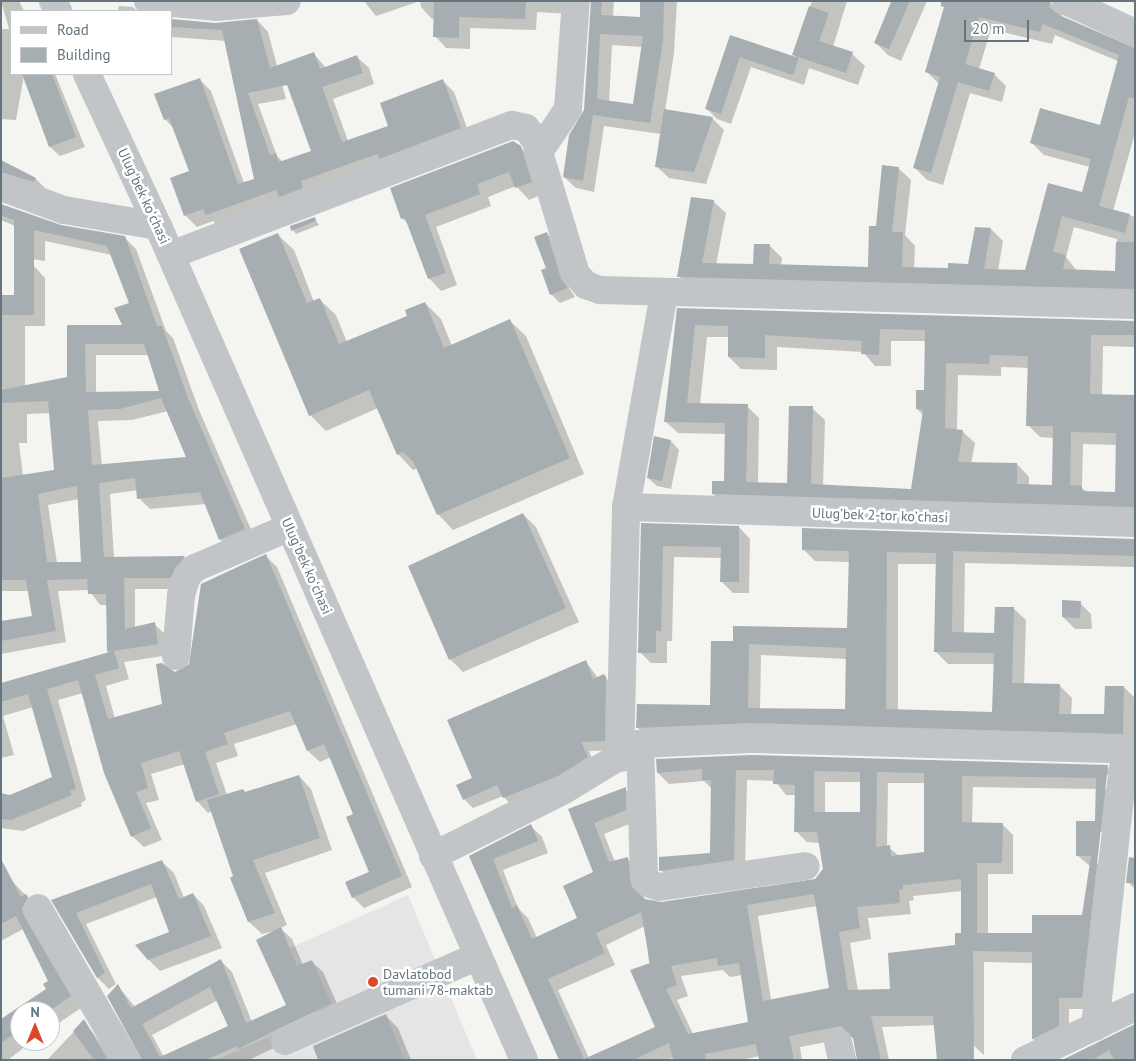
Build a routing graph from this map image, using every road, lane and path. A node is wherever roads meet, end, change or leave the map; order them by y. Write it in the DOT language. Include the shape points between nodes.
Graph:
graph roads {
  1 [pos="148,1"];
  2 [pos="576,1"];
  3 [pos="1066,1"];
  4 [pos="282,2"];
  5 [pos="1135,33"];
  6 [pos="87,75"];
  7 [pos="539,152"];
  8 [pos="1,187"];
  9 [pos="158,226"];
  10 [pos="171,255"];
  11 [pos="664,293"];
  12 [pos="1135,305"];
  13 [pos="626,507"];
  14 [pos="1135,523"];
  15 [pos="290,527"];
  16 [pos="176,656"];
  17 [pos="1130,750"];
  18 [pos="630,751"];
  19 [pos="434,856"];
  20 [pos="806,866"];
  21 [pos="38,908"];
  22 [pos="478,956"];
  23 [pos="1135,1007"];
  24 [pos="1095,1027"];
  25 [pos="286,1041"];
  26 [pos="126,1060"];
  27 [pos="524,1060"];
  28 [pos="1025,1060"];
  1 -- 4 [label="street" via="216,7"];
  2 -- 7 [label="street" via="568,109"];
  3 -- 5 [label="street"];
  6 -- 9 [label="street, Ulugʻbek koʻchasi"];
  7 -- 10 [label="street" via="536,139 526,128 512,125"];
  7 -- 11 [label="street" via="576,274 586,285 600,290"];
  8 -- 9 [label="street" via="64,210"];
  9 -- 10 [label="street, Ulugʻbek koʻchasi"];
  10 -- 15 [label="street, Ulugʻbek koʻchasi"];
  11 -- 12 [label="street"];
  11 -- 13 [label="street"];
  13 -- 14 [label="street, Ulugʼbek 2-tor koʼchasi"];
  13 -- 18 [label="street"];
  15 -- 16 [label="street" via="195,568 187,576 181,595"];
  15 -- 19 [label="street, Ulugʻbek koʻchasi"];
  17 -- 18 [label="street" via="751,738"];
  17 -- 24 [label="street"];
  18 -- 19 [label="street" via="564,790"];
  18 -- 20 [label="street" via="644,877 650,884 659,887"];
  19 -- 22 [label="street, Ulugʻbek koʻchasi"];
  21 -- 26 [label="street"];
  22 -- 25 [label="street"];
  22 -- 27 [label="street, Ulugʻbek koʻchasi"];
  23 -- 24 [label="street"];
  24 -- 28 [label="street"];
}
